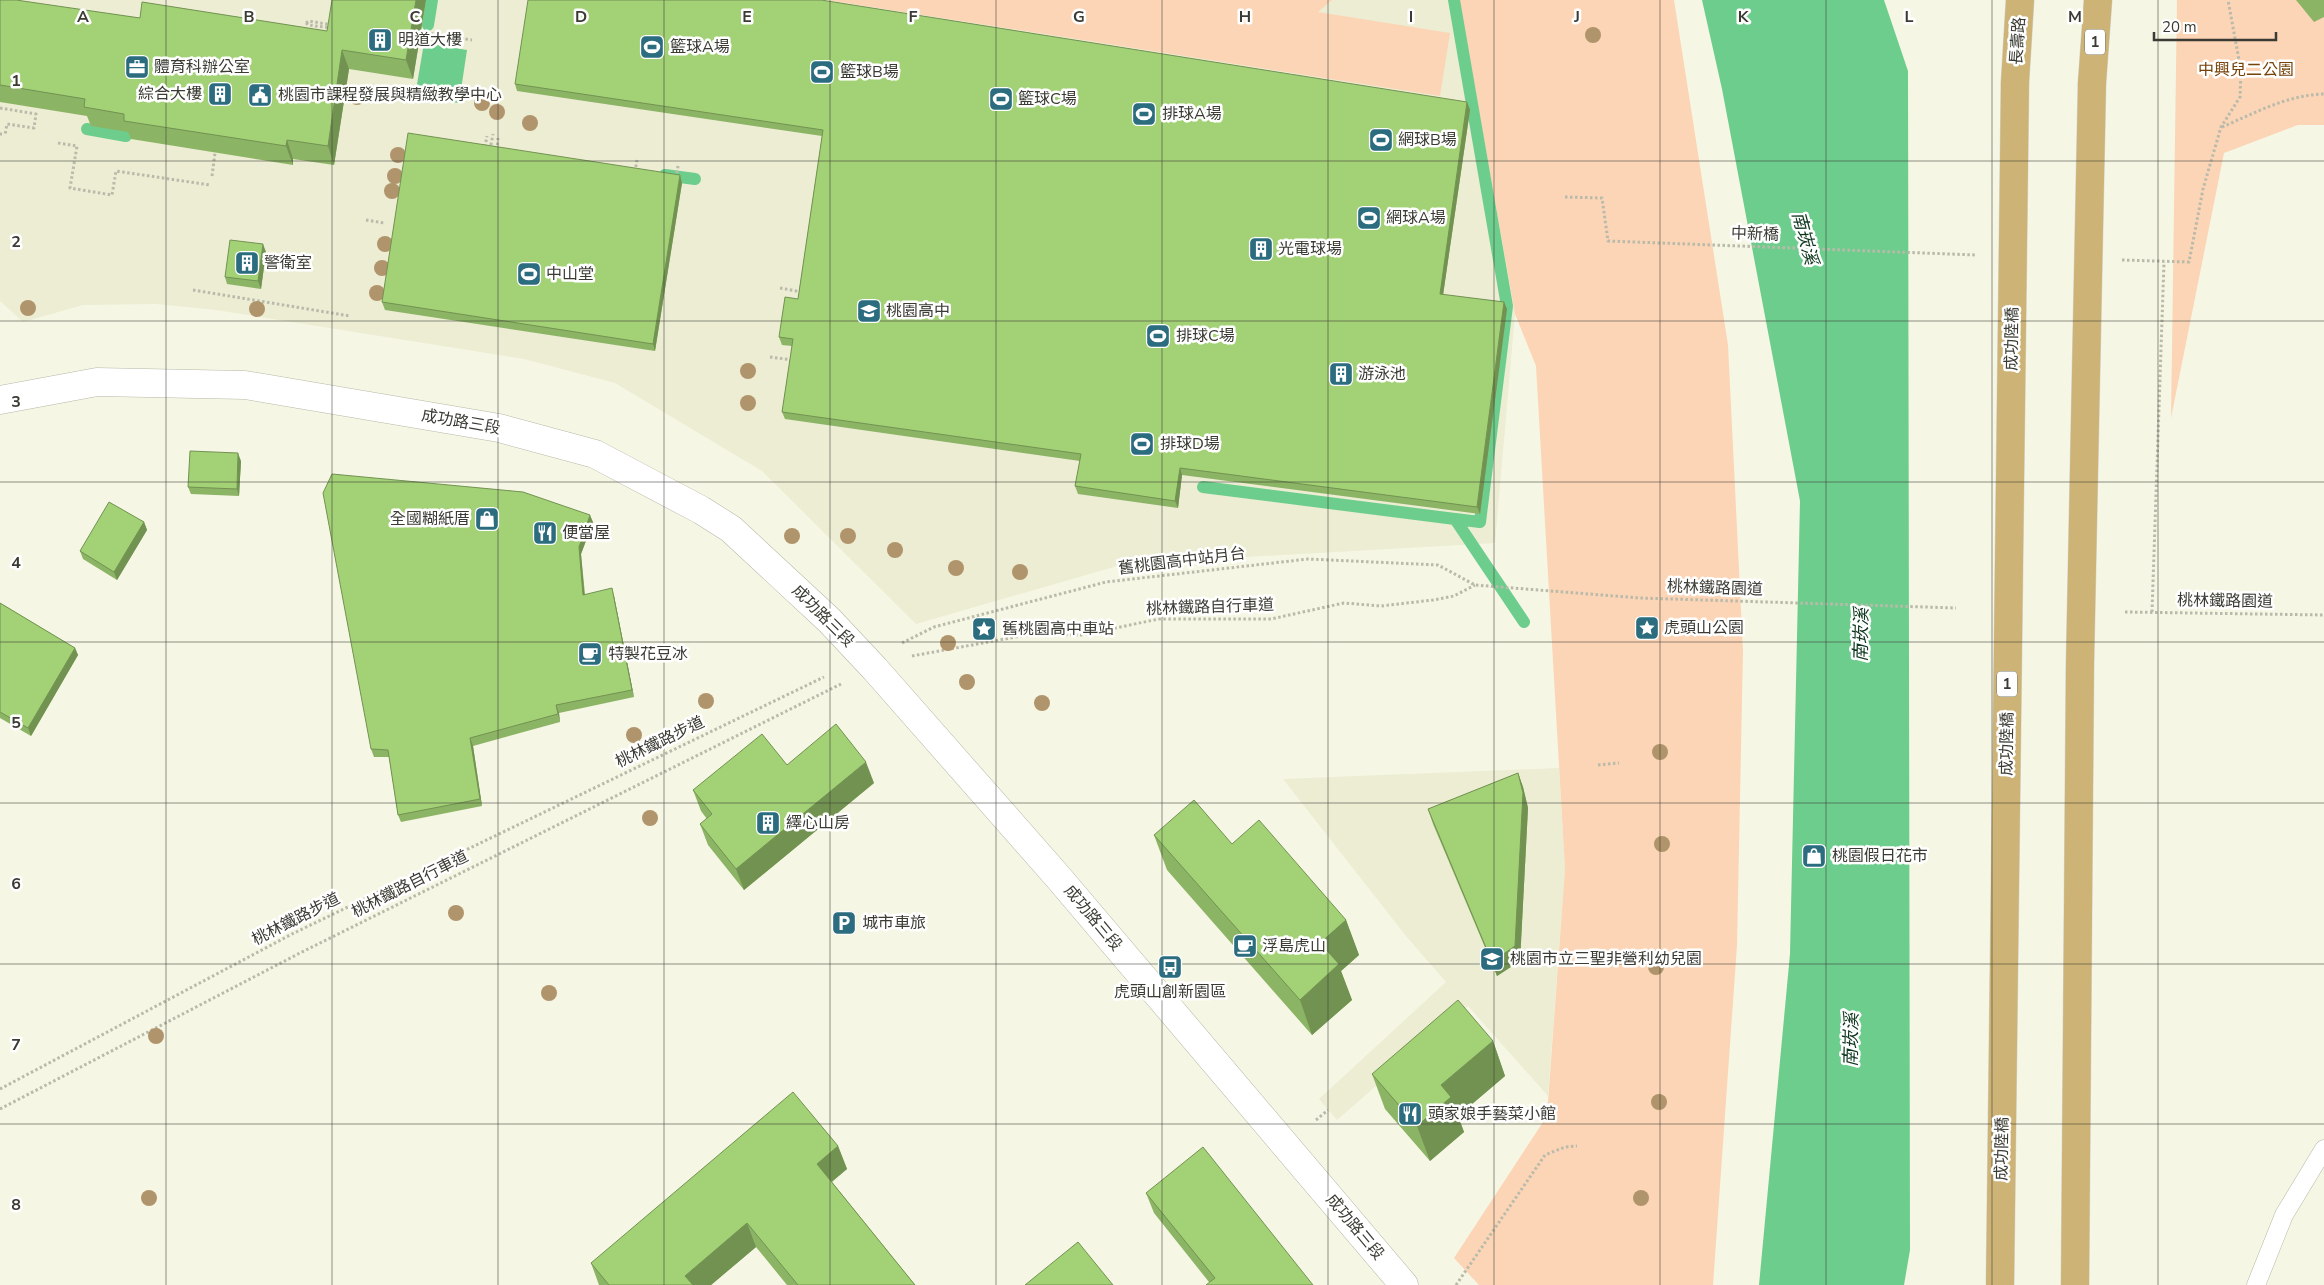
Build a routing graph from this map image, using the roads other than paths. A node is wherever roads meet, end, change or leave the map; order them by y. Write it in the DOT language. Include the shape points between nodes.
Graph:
graph roads {
  1 [pos="2020,0"];
  2 [pos="2098,0"];
  3 [pos="2015,82"];
  4 [pos="0,400"];
  5 [pos="2324,1148"];
  6 [pos="1404,1285"];
  7 [pos="2000,1285"];
  8 [pos="2075,1285"];
  9 [pos="2256,1285"];
  1 -- 3 [label="main road, 長壽路 / 1"];
  2 -- 8 [label="main road, 1, bridge" via="2092,83 2080,663"];
  3 -- 7 [label="main road, 成功陸橋 / 1, bridge"];
  4 -- 6 [label="street, 成功路三段" via="97,382 245,385 500,428 595,454 701,510 731,529 829,620 875,670 1058,877"];
  5 -- 9 [label="lane" via="2284,1215"];
}
